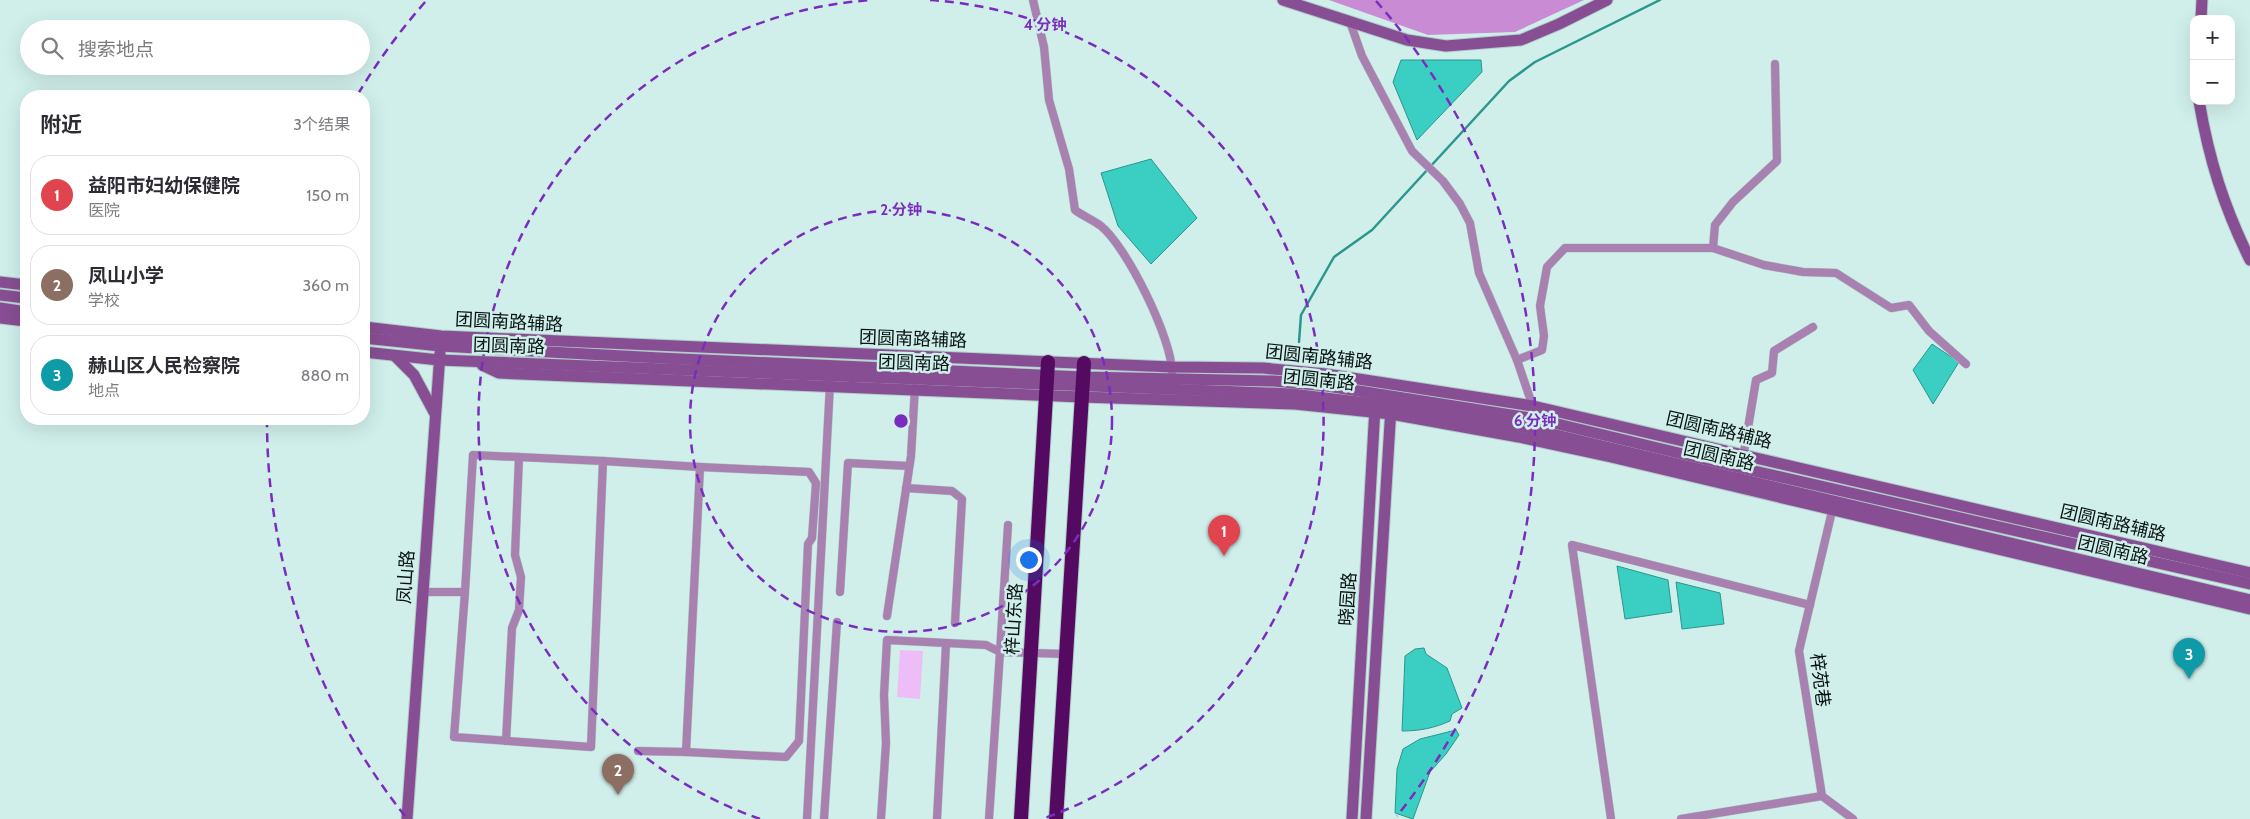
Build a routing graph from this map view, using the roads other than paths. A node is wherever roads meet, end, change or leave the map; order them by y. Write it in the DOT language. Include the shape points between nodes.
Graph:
graph roads {
  1 [pos="1033,0"];
  2 [pos="1283,0"];
  3 [pos="1607,0"];
  4 [pos="2202,0"];
  5 [pos="2201,15"];
  6 [pos="1350,22"];
  7 [pos="1775,64"];
  8 [pos="2199,105"];
  9 [pos="1713,248"];
  10 [pos="2250,260"];
  11 [pos="0,282"];
  12 [pos="20,284"];
  13 [pos="0,295"];
  14 [pos="20,297"];
  15 [pos="0,308"];
  16 [pos="20,311"];
  17 [pos="0,318"];
  18 [pos="20,320"];
  19 [pos="1813,327"];
  20 [pos="370,328"];
  21 [pos="370,338"];
  22 [pos="441,341"];
  23 [pos="370,353"];
  24 [pos="393,356"];
  25 [pos="370,360"];
  26 [pos="439,360"];
  27 [pos="1517,360"];
  28 [pos="1084,363"];
  29 [pos="1966,364"];
  30 [pos="1172,366"];
  31 [pos="1172,379"];
  32 [pos="1047,380"];
  33 [pos="1380,381"];
  34 [pos="830,382"];
  35 [pos="1394,383"];
  36 [pos="916,385"];
  37 [pos="1082,387"];
  38 [pos="1271,393"];
  39 [pos="1376,403"];
  40 [pos="1295,404"];
  41 [pos="1392,405"];
  42 [pos="1533,406"];
  43 [pos="435,415"];
  44 [pos="1537,419"];
  45 [pos="1744,454"];
  46 [pos="520,457"];
  47 [pos="602,461"];
  48 [pos="910,466"];
  49 [pos="700,467"];
  50 [pos="1741,468"];
  51 [pos="906,488"];
  52 [pos="1833,506"];
  53 [pos="1008,525"];
  54 [pos="2250,573"];
  55 [pos="2250,584"];
  56 [pos="423,592"];
  57 [pos="465,592"];
  58 [pos="840,592"];
  59 [pos="2250,600"];
  60 [pos="1810,605"];
  61 [pos="2250,609"];
  62 [pos="887,616"];
  63 [pos="837,622"];
  64 [pos="955,623"];
  65 [pos="946,644"];
  66 [pos="1000,652"];
  67 [pos="1031,653"];
  68 [pos="1066,654"];
  69 [pos="506,741"];
  70 [pos="638,751"];
  71 [pos="686,752"];
  72 [pos="1822,796"];
  73 [pos="407,819"];
  74 [pos="807,819"];
  75 [pos="824,819"];
  76 [pos="881,819"];
  77 [pos="937,819"];
  78 [pos="989,819"];
  79 [pos="1021,819"];
  80 [pos="1056,819"];
  81 [pos="1352,819"];
  82 [pos="1366,819"];
  83 [pos="1611,819"];
  84 [pos="1681,819"];
  85 [pos="1853,819"];
  1 -- 30 [label="street" via="1044,47 1049,100 1069,169 1075,210 1102,226 1128,257 1148,298"];
  2 -- 6 [label="street"];
  3 -- 6 [label="street" via="1521,40 1446,46 1407,40"];
  4 -- 5 [label="street"];
  6 -- 27 [label="street" via="1362,56 1412,151 1460,204 1470,223 1479,273"];
  7 -- 9 [label="street" via="1776,161 1733,202 1715,225"];
  8 -- 10 [label="street" via="2215,179"];
  9 -- 27 [label="street" via="1565,248 1547,267 1540,306 1544,336 1542,350"];
  9 -- 29 [label="street" via="1764,265 1804,272 1836,273 1891,308 1909,305 1929,331"];
  11 -- 12 [label="street"];
  13 -- 14 [label="street"];
  15 -- 16 [label="street"];
  17 -- 18 [label="street"];
  19 -- 45 [label="street" via="1774,351 1772,373 1756,380"];
  20 -- 22 [label="street, 团圆南路辅路"];
  21 -- 22 [label="street"];
  22 -- 26 [label="street, 凤山路"];
  22 -- 32 [label="street, 团圆南路辅路"];
  23 -- 24 [label="street, 团圆南路"];
  24 -- 25 [label="street"];
  24 -- 26 [label="street, 团圆南路"];
  24 -- 43 [label="street" via="414,375"];
  26 -- 34 [label="street, 团圆南路"];
  26 -- 43 [label="street, 凤山路"];
  27 -- 42 [label="street"];
  28 -- 30 [label="street, 团圆南路辅路"];
  28 -- 32 [label="street, 团圆南路辅路"];
  28 -- 37 [label="highway"];
  30 -- 31 [label="street"];
  30 -- 33 [label="street, 团圆南路辅路" via="1262,368"];
  31 -- 37 [label="street, 团圆南路"];
  31 -- 39 [label="street, 团圆南路" via="1274,381"];
  32 -- 36 [label="street, 团圆南路"];
  32 -- 37 [label="street, 团圆南路辅路"];
  32 -- 37 [label="street, 团圆南路"];
  32 -- 67 [label="highway, 梓山东路"];
  33 -- 35 [label="street, 团圆南路辅路"];
  33 -- 39 [label="street, 晓园路"];
  34 -- 36 [label="street, 团圆南路"];
  34 -- 74 [label="street"];
  35 -- 41 [label="street, 晓园路"];
  35 -- 42 [label="street, 团圆南路辅路"];
  36 -- 48 [label="street"];
  37 -- 38 [label="street, 团圆南路"];
  37 -- 40 [label="street, 团圆南路辅路"];
  37 -- 68 [label="highway"];
  38 -- 39 [label="street, 团圆南路"];
  38 -- 40 [label="street"];
  39 -- 40 [label="street, 团圆南路辅路"];
  39 -- 41 [label="street, 团圆南路"];
  39 -- 81 [label="street, 晓园路"];
  41 -- 44 [label="street, 团圆南路"];
  41 -- 52 [label="street, 团圆南路" via="1518,426"];
  41 -- 82 [label="street, 晓园路"];
  42 -- 44 [label="street"];
  42 -- 45 [label="street, 团圆南路辅路"];
  43 -- 56 [label="street, 凤山路"];
  44 -- 50 [label="street, 团圆南路"];
  45 -- 50 [label="street"];
  45 -- 54 [label="street, 团圆南路辅路"];
  46 -- 47 [label="street"];
  46 -- 57 [label="street" via="473,456"];
  46 -- 69 [label="street" via="515,555 521,577 519,610 512,628"];
  47 -- 49 [label="street"];
  47 -- 69 [label="street" via="591,747"];
  48 -- 51 [label="street"];
  48 -- 58 [label="street" via="848,463"];
  49 -- 71 [label="street"];
  49 -- 71 [label="street" via="809,472 816,482 812,538 808,544 799,741 786,757"];
  50 -- 55 [label="street, 团圆南路"];
  51 -- 62 [label="street"];
  51 -- 64 [label="street" via="952,491 962,499"];
  52 -- 59 [label="street, 团圆南路"];
  52 -- 60 [label="street, 梓苑巷"];
  52 -- 61 [label="street"];
  53 -- 66 [label="street"];
  56 -- 57 [label="street"];
  56 -- 73 [label="street, 凤山路"];
  57 -- 69 [label="street" via="454,737"];
  60 -- 72 [label="street, 梓苑巷" via="1800,651"];
  60 -- 83 [label="street" via="1572,545"];
  63 -- 75 [label="street"];
  65 -- 66 [label="street" via="986,646"];
  65 -- 76 [label="street" via="887,640"];
  65 -- 77 [label="street"];
  66 -- 67 [label="street"];
  66 -- 78 [label="street"];
  67 -- 68 [label="street"];
  67 -- 79 [label="highway, 梓山东路"];
  68 -- 80 [label="highway"];
  70 -- 71 [label="street"];
  72 -- 84 [label="street"];
  72 -- 85 [label="street"];
}
